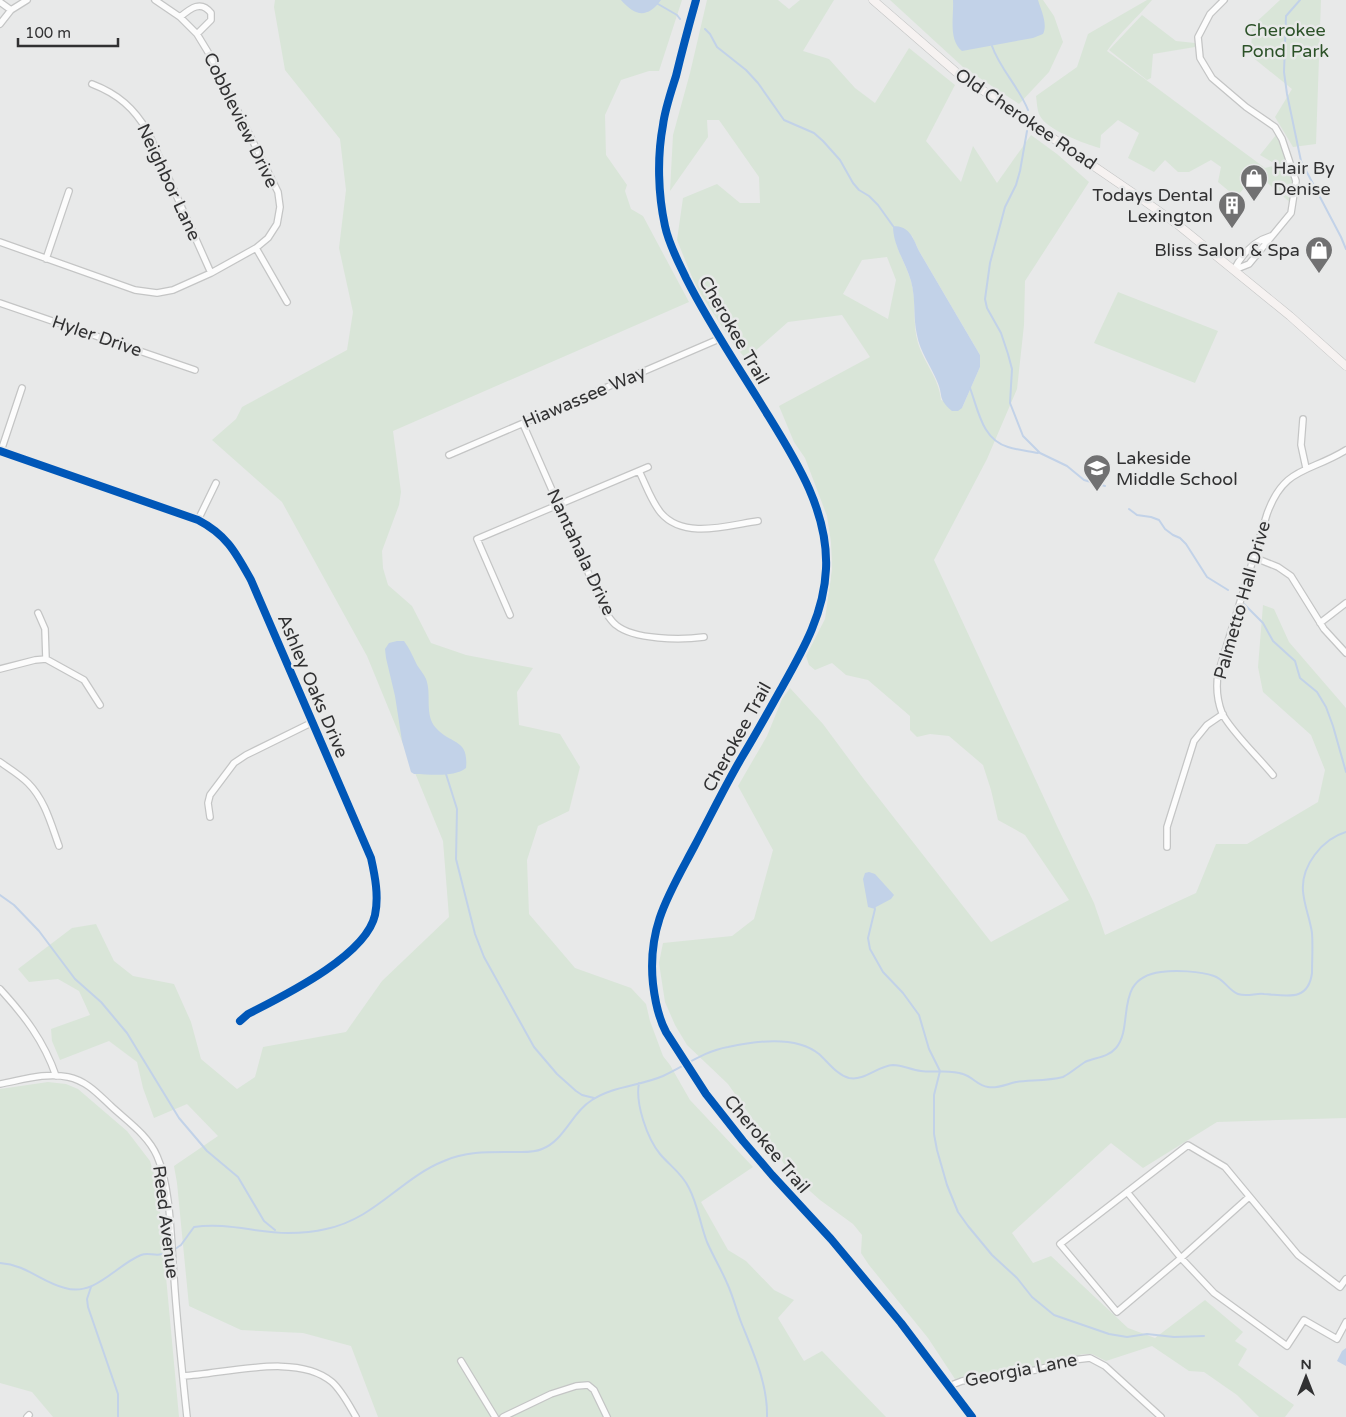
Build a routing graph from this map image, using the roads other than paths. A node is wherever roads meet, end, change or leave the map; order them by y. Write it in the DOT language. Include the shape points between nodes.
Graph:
graph roads {
  1 [pos="27,0"];
  2 [pos="155,0"];
  3 [pos="696,0"];
  4 [pos="873,0"];
  5 [pos="1224,0"];
  6 [pos="0,2"];
  7 [pos="11,10"];
  8 [pos="180,17"];
  9 [pos="0,24"];
  10 [pos="197,34"];
  11 [pos="92,84"];
  12 [pos="69,191"];
  13 [pos="1270,236"];
  14 [pos="0,242"];
  15 [pos="256,248"];
  16 [pos="46,259"];
  17 [pos="1234,270"];
  18 [pos="211,272"];
  19 [pos="287,302"];
  20 [pos="0,303"];
  21 [pos="719,339"];
  22 [pos="1346,366"];
  23 [pos="195,370"];
  24 [pos="22,388"];
  25 [pos="1303,419"];
  26 [pos="523,424"];
  27 [pos="1346,450"];
  28 [pos="0,451"];
  29 [pos="450,455"];
  30 [pos="648,467"];
  31 [pos="1306,468"];
  32 [pos="639,472"];
  33 [pos="216,483"];
  34 [pos="558,506"];
  35 [pos="198,520"];
  36 [pos="758,521"];
  37 [pos="1253,557"];
  38 [pos="1346,603"];
  39 [pos="38,612"];
  40 [pos="510,615"];
  41 [pos="1320,622"];
  42 [pos="704,637"];
  43 [pos="1346,653"];
  44 [pos="46,659"];
  45 [pos="0,669"];
  46 [pos="100,705"];
  47 [pos="1223,714"];
  48 [pos="314,722"];
  49 [pos="0,762"];
  50 [pos="1273,775"];
  51 [pos="210,817"];
  52 [pos="60,846"];
  53 [pos="1167,847"];
  54 [pos="0,989"];
  55 [pos="240,1021"];
  56 [pos="56,1076"];
  57 [pos="0,1084"];
  58 [pos="1127,1192"];
  59 [pos="1249,1196"];
  60 [pos="1181,1258"];
  61 [pos="1346,1279"];
  62 [pos="1346,1322"];
  63 [pos="461,1361"];
  64 [pos="182,1376"];
  65 [pos="949,1386"];
  66 [pos="187,1417"];
  67 [pos="356,1417"];
  68 [pos="495,1417"];
  69 [pos="503,1417"];
  70 [pos="607,1417"];
  71 [pos="972,1417"];
  72 [pos="1161,1417"];
  1 -- 7 [label="street"];
  2 -- 8 [label="street, Cobbleview Drive"];
  3 -- 21 [label="street, Cherokee Trail" via="663,124 660,190 670,244"];
  4 -- 17 [label="street, Old Cherokee Road" via="945,64 1136,194"];
  5 -- 13 [label="street" via="1210,14 1198,37 1200,58 1212,78 1275,127 1296,181 1291,213"];
  6 -- 7 [label="street"];
  7 -- 9 [label="street"];
  8 -- 10 [label="street, Cobbleview Drive"];
  8 -- 10 [label="street" via="200,4 207,7 212,13 211,20"];
  10 -- 15 [label="street, Cobbleview Drive" via="278,192 277,224"];
  11 -- 18 [label="street, Neighbor Lane" via="112,92 140,118"];
  12 -- 16 [label="street"];
  13 -- 17 [label="street" via="1249,264"];
  13 -- 17 [label="street" via="1240,257"];
  14 -- 16 [label="street, Cobbleview Drive"];
  15 -- 18 [label="street, Cobbleview Drive"];
  15 -- 19 [label="street"];
  16 -- 18 [label="street, Cobbleview Drive" via="149,293 173,290"];
  17 -- 22 [label="street, Old Cherokee Road"];
  20 -- 23 [label="street, Hyler Drive"];
  21 -- 26 [label="street, Hiawassee Way"];
  21 -- 65 [label="street, Cherokee Trail" via="784,440 805,481 824,531 826,568 815,622 801,655 675,881 658,920 652,976 661,1022 697,1081 772,1175 902,1323"];
  24 -- 28 [label="street"];
  25 -- 31 [label="street" via="1301,445"];
  26 -- 29 [label="street, Hiawassee Way"];
  26 -- 34 [label="street, Nantahala Drive"];
  27 -- 31 [label="street, Palmetto Hall Drive"];
  28 -- 35 [label="street, Ashley Oaks Drive"];
  30 -- 32 [label="street"];
  31 -- 37 [label="street, Palmetto Hall Drive" via="1278,489 1266,514"];
  32 -- 34 [label="street"];
  32 -- 36 [label="street" via="662,514 680,526 704,528"];
  33 -- 35 [label="street"];
  34 -- 40 [label="street" via="477,539"];
  34 -- 42 [label="street, Nantahala Drive" via="606,613 616,625 648,636"];
  35 -- 48 [label="street, Ashley Oaks Drive" via="221,534 236,553"];
  37 -- 41 [label="street" via="1291,576"];
  37 -- 47 [label="street, Palmetto Hall Drive" via="1218,674 1218,695"];
  38 -- 41 [label="street"];
  39 -- 44 [label="street" via="45,629"];
  41 -- 43 [label="street"];
  44 -- 45 [label="street"];
  44 -- 46 [label="street" via="84,680"];
  47 -- 50 [label="street, Palmetto Hall Drive"];
  47 -- 53 [label="street" via="1207,724 1194,741 1167,827"];
  48 -- 51 [label="street" via="234,763 210,795"];
  48 -- 55 [label="street, Ashley Oaks Drive" via="371,858 376,888 374,916 363,937 330,967"];
  49 -- 52 [label="street" via="21,777 44,803"];
  54 -- 56 [label="street" via="38,1037"];
  56 -- 57 [label="street, Reed Avenue"];
  56 -- 64 [label="street, Reed Avenue" via="74,1078 92,1088 134,1125 160,1163 171,1231"];
  58 -- 59 [label="street" via="1188,1145 1224,1167"];
  58 -- 60 [label="street"];
  58 -- 60 [label="street" via="1060,1244 1117,1312"];
  59 -- 60 [label="street"];
  59 -- 61 [label="street" via="1298,1255 1340,1287"];
  60 -- 62 [label="street" via="1214,1293 1287,1346 1304,1320 1336,1339"];
  63 -- 68 [label="street"];
  64 -- 66 [label="street, Reed Avenue"];
  64 -- 67 [label="street" via="274,1367 302,1369 331,1382"];
  65 -- 71 [label="street, Cherokee Trail"];
  65 -- 72 [label="street, Georgia Lane" via="1090,1358 1105,1366"];
  69 -- 70 [label="street" via="556,1392 588,1384"];
}
